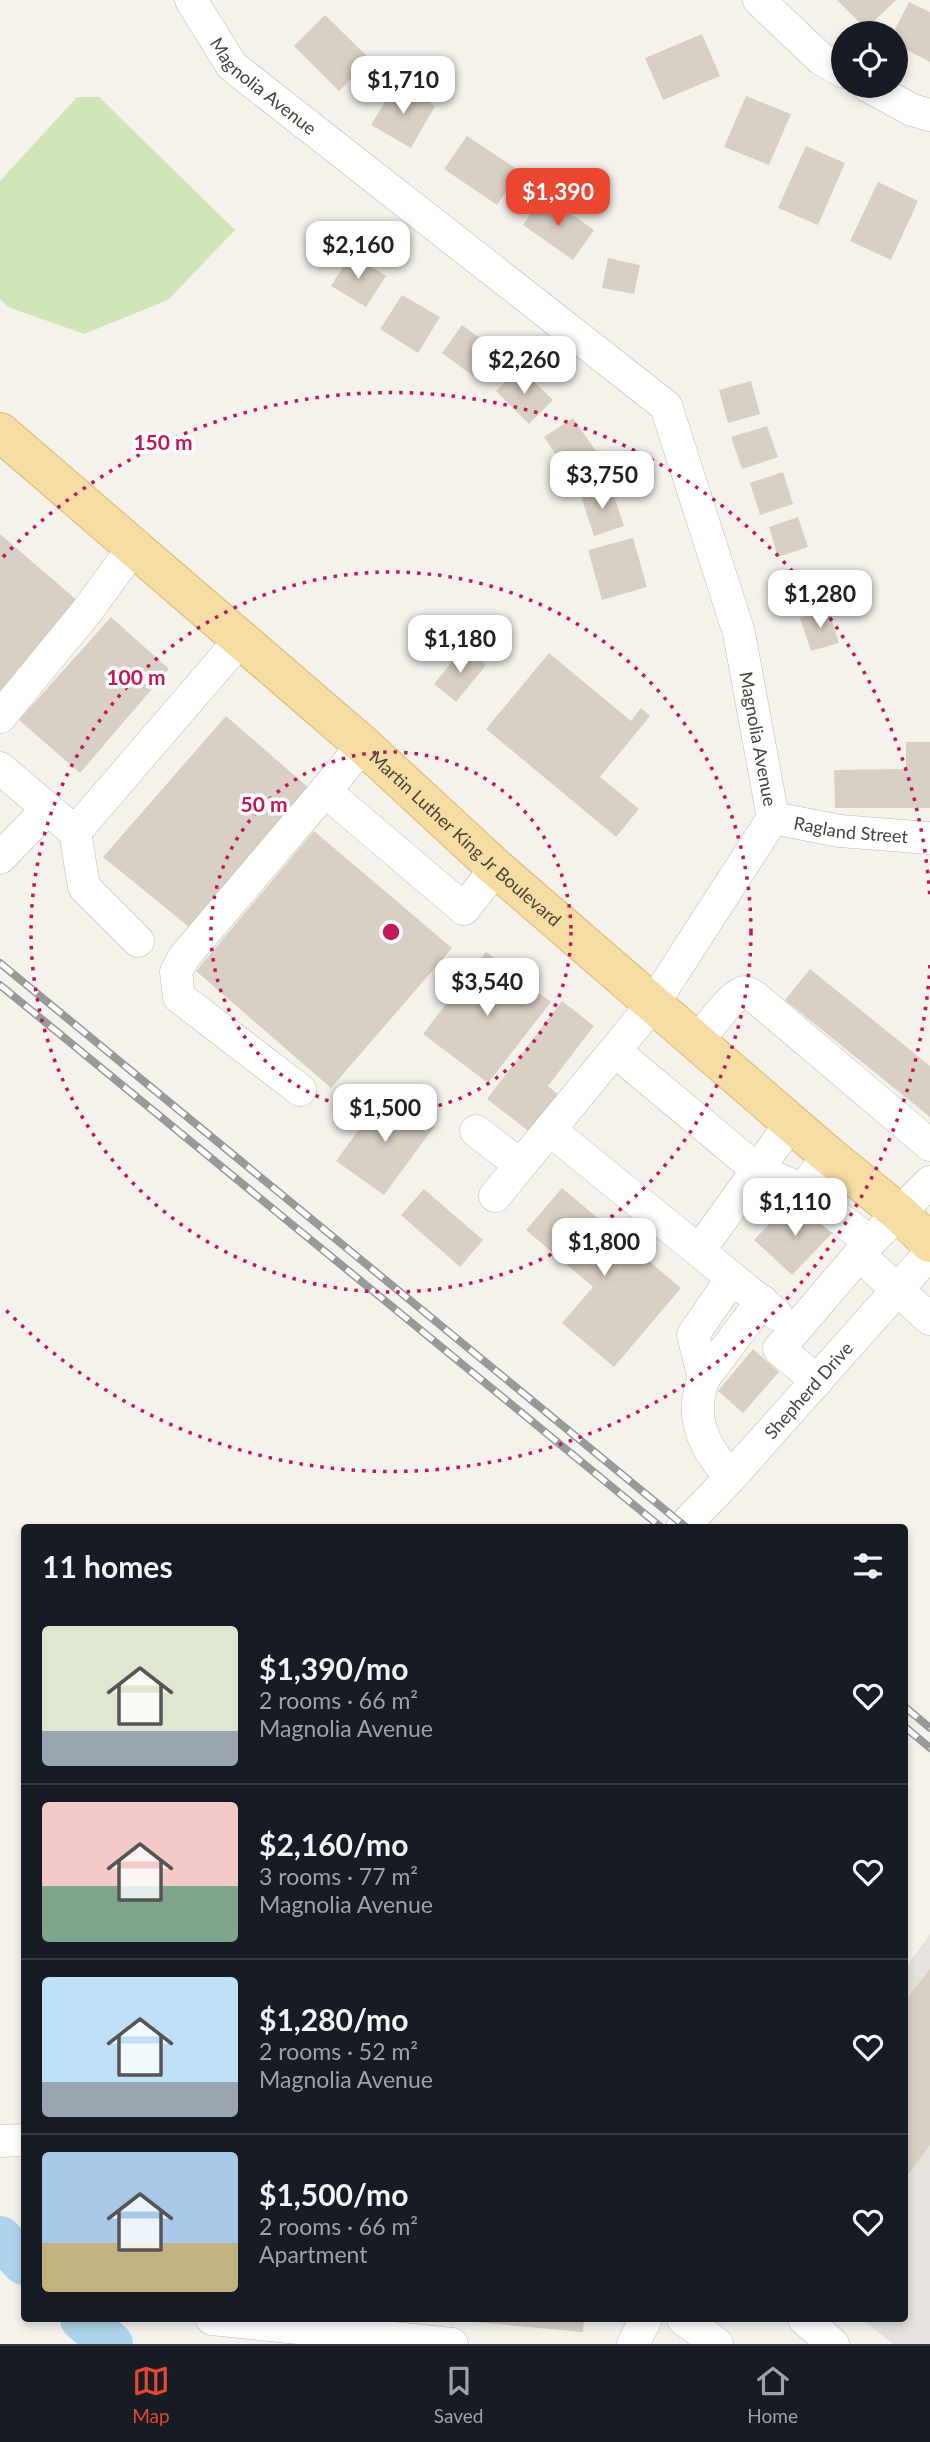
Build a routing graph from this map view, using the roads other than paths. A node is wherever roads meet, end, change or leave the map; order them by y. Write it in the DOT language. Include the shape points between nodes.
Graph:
graph roads {
  1 [pos="191,0"];
  2 [pos="759,0"];
  3 [pos="831,65"];
  4 [pos="890,98"];
  5 [pos="930,115"];
  6 [pos="0,432"];
  7 [pos="133,548"];
  8 [pos="240,640"];
  9 [pos="0,717"];
  10 [pos="363,745"];
  11 [pos="0,768"];
  12 [pos="325,791"];
  13 [pos="47,809"];
  14 [pos="773,818"];
  15 [pos="75,832"];
  16 [pos="930,838"];
  17 [pos="0,858"];
  18 [pos="496,867"];
  19 [pos="138,941"];
  20 [pos="653,1003"];
  21 [pos="698,1041"];
  22 [pos="615,1051"];
  23 [pos="300,1090"];
  24 [pos="791,1123"];
  25 [pos="550,1130"];
  26 [pos="477,1131"];
  27 [pos="930,1145"];
  28 [pos="828,1155"];
  29 [pos="520,1166"];
  30 [pos="757,1170"];
  31 [pos="930,1182"];
  32 [pos="803,1190"];
  33 [pos="495,1196"];
  34 [pos="898,1212"];
  35 [pos="930,1243"];
  36 [pos="865,1249"];
  37 [pos="699,1251"];
  38 [pos="930,1253"];
  39 [pos="732,1278"];
  40 [pos="899,1290"];
  41 [pos="762,1301"];
  42 [pos="930,1319"];
  43 [pos="802,1323"];
  44 [pos="846,1350"];
  45 [pos="704,1378"];
  46 [pos="817,1381"];
  47 [pos="730,1478"];
  48 [pos="686,1524"];
  49 [pos="21,2140"];
  50 [pos="0,2141"];
  51 [pos="200,2322"];
  52 [pos="241,2322"];
  53 [pos="644,2322"];
  54 [pos="687,2322"];
  55 [pos="807,2322"];
  56 [pos="226,2344"];
  57 [pos="452,2344"];
  58 [pos="633,2344"];
  59 [pos="717,2344"];
  60 [pos="833,2344"];
  1 -- 14 [label="street, Magnolia Avenue" via="232,66 666,406 739,633"];
  2 -- 3 [label="street"];
  4 -- 5 [label="street"];
  6 -- 7 [label="main road, Martin Luther King Jr Boulevard"];
  7 -- 8 [label="main road, Martin Luther King Jr Boulevard"];
  7 -- 9 [label="street"];
  8 -- 10 [label="main road, Martin Luther King Jr Boulevard"];
  8 -- 15 [label="street"];
  10 -- 12 [label="street"];
  10 -- 18 [label="main road, Martin Luther King Jr Boulevard"];
  11 -- 13 [label="street"];
  12 -- 18 [label="street" via="464,909"];
  12 -- 23 [label="street" via="176,972 179,997"];
  13 -- 15 [label="street"];
  13 -- 17 [label="street"];
  14 -- 16 [label="street, Ragland Street" via="840,831"];
  14 -- 20 [label="street, Magnolia Avenue"];
  15 -- 19 [label="street" via="84,887"];
  18 -- 20 [label="main road, Martin Luther King Jr Boulevard"];
  20 -- 21 [label="main road, Martin Luther King Jr Boulevard"];
  20 -- 22 [label="street, Magnolia Avenue"];
  21 -- 24 [label="main road, Martin Luther King Jr Boulevard"];
  21 -- 27 [label="street" via="733,998 746,992"];
  22 -- 25 [label="street, Magnolia Avenue"];
  22 -- 30 [label="street"];
  24 -- 28 [label="main road, Martin Luther King Jr Boulevard"];
  24 -- 30 [label="street"];
  25 -- 29 [label="street, Magnolia Avenue"];
  25 -- 37 [label="street"];
  26 -- 29 [label="street"];
  28 -- 32 [label="street"];
  28 -- 34 [label="main road, Martin Luther King Jr Boulevard"];
  29 -- 33 [label="street, Magnolia Avenue"];
  30 -- 32 [label="street"];
  30 -- 37 [label="street"];
  31 -- 34 [label="street"];
  32 -- 36 [label="street"];
  34 -- 35 [label="main road, Martin Luther King Jr Boulevard"];
  34 -- 36 [label="street"];
  36 -- 40 [label="street"];
  36 -- 43 [label="street"];
  37 -- 39 [label="street"];
  38 -- 40 [label="street, Shepherd Drive"];
  39 -- 41 [label="street"];
  39 -- 45 [label="street" via="693,1335"];
  40 -- 42 [label="street"];
  40 -- 44 [label="street, Shepherd Drive"];
  41 -- 43 [label="street"];
  41 -- 45 [label="street"];
  43 -- 44 [label="street"];
  43 -- 46 [label="street" via="779,1349"];
  44 -- 46 [label="street, Shepherd Drive"];
  45 -- 47 [label="street" via="698,1393 703,1439"];
  46 -- 47 [label="street, Shepherd Drive"];
  47 -- 48 [label="street, Shepherd Drive"];
  49 -- 50 [label="street"];
  51 -- 56 [label="street"];
  52 -- 57 [label="street"];
  53 -- 58 [label="street"];
  54 -- 59 [label="street"];
  55 -- 60 [label="street"];
}
